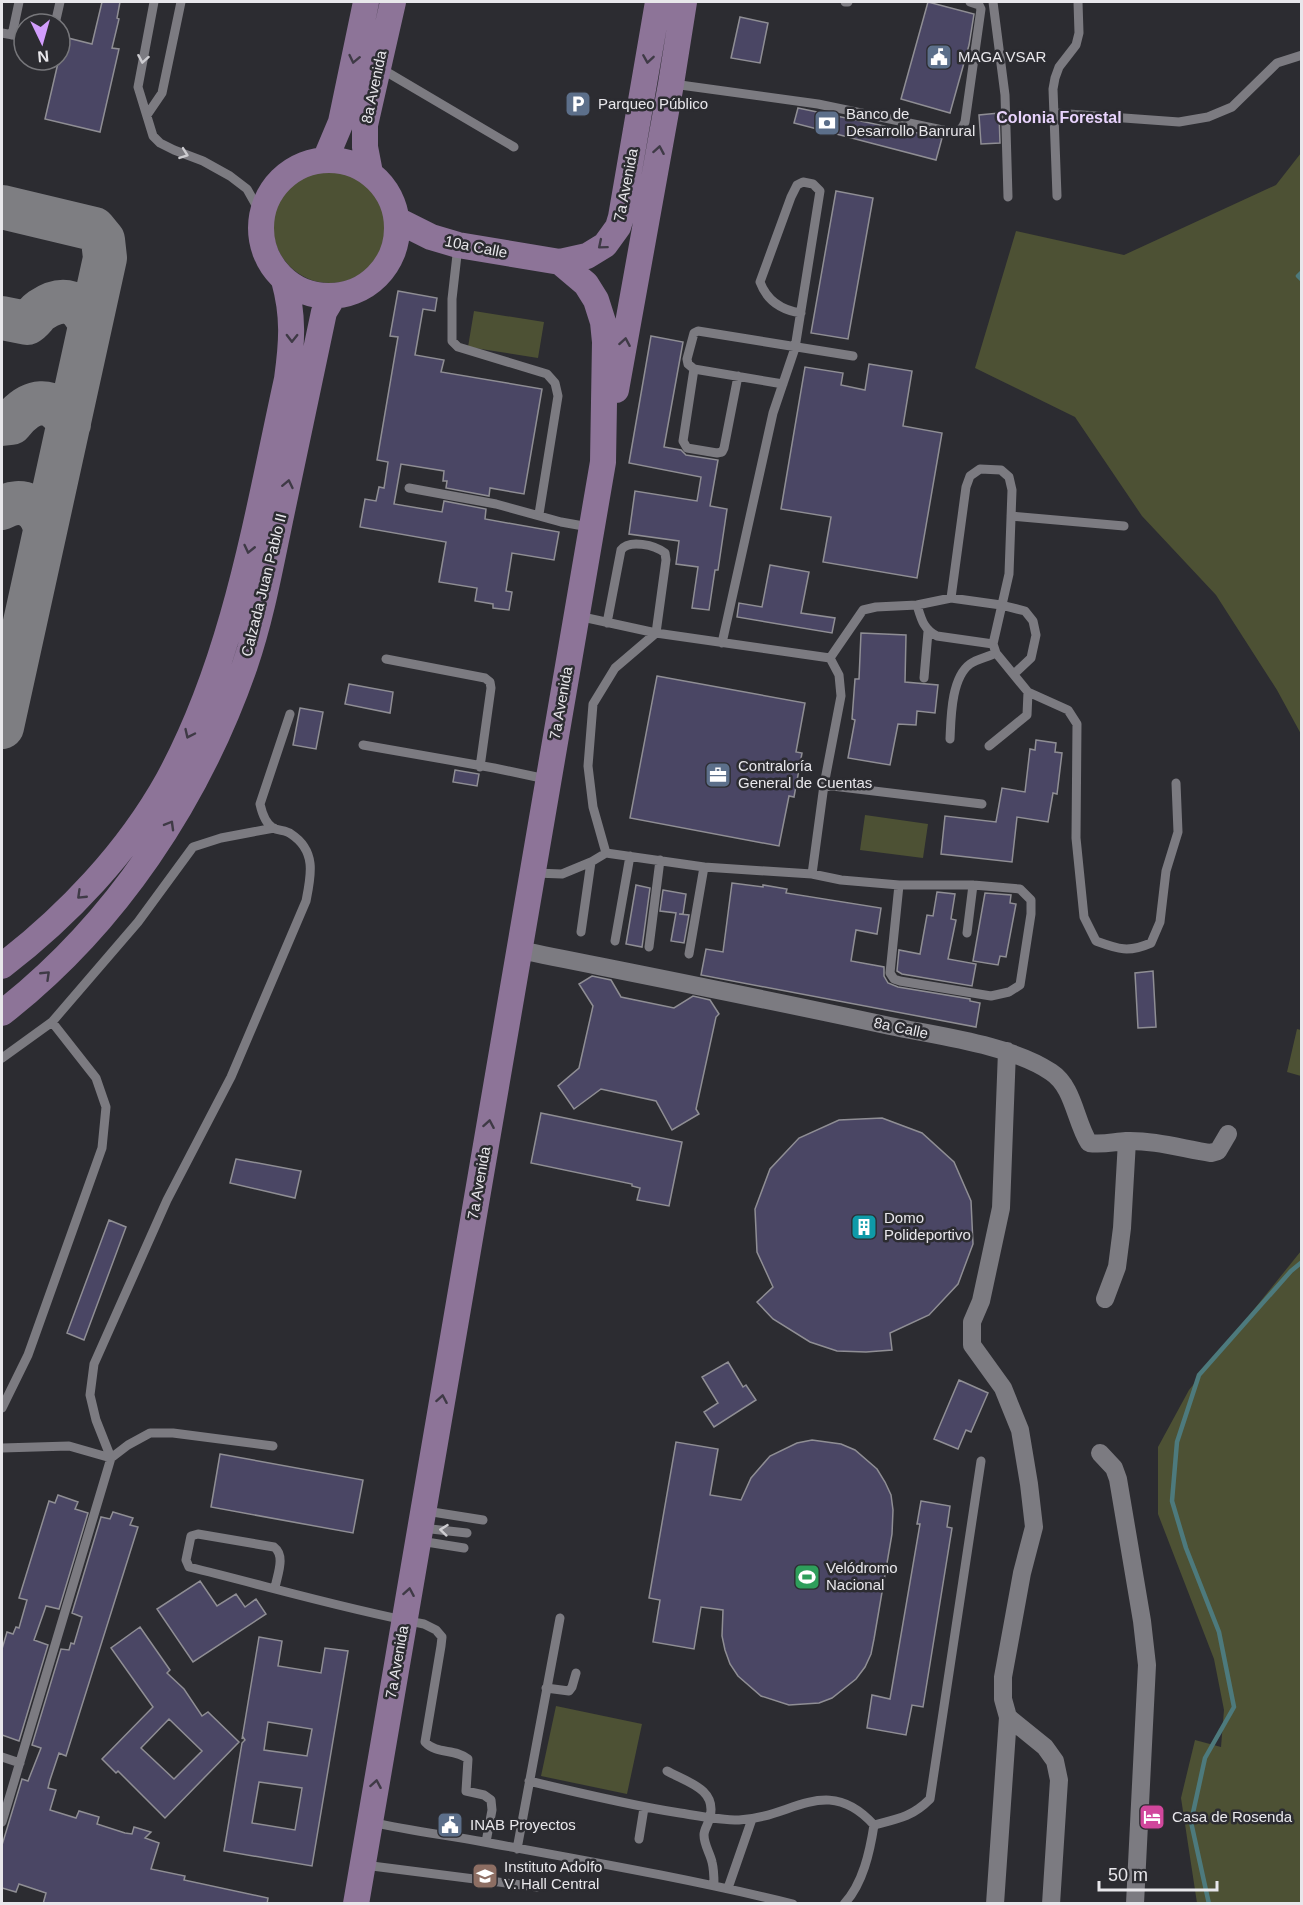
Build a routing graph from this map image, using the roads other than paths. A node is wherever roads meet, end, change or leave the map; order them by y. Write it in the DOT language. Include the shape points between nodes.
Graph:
graph roads {
  1 [pos="19,2"];
  2 [pos="154,2"];
  3 [pos="181,2"];
  4 [pos="366,2"];
  5 [pos="393,2"];
  6 [pos="658,2"];
  7 [pos="684,2"];
  8 [pos="970,2"];
  9 [pos="993,2"];
  10 [pos="1078,2"];
  11 [pos="7,34"];
  12 [pos="1302,55"];
  13 [pos="378,67"];
  14 [pos="671,84"];
  15 [pos="1055,113"];
  16 [pos="147,115"];
  17 [pos="514,147"];
  18 [pos="325,160"];
  19 [pos="370,173"];
  20 [pos="1057,196"];
  21 [pos="1008,197"];
  22 [pos="261,214"];
  23 [pos="397,220"];
  24 [pos="458,246"];
  25 [pos="560,262"];
  26 [pos="284,280"];
  27 [pos="333,297"];
  28 [pos="801,314"];
  29 [pos="795,348"];
  30 [pos="853,356"];
  31 [pos="694,369"];
  32 [pos="738,376"];
  33 [pos="783,384"];
  34 [pos="603,462"];
  35 [pos="409,488"];
  36 [pos="539,514"];
  37 [pos="1011,516"];
  38 [pos="1124,526"];
  39 [pos="591,528"];
  40 [pos="951,598"];
  41 [pos="917,605"];
  42 [pos="1001,605"];
  43 [pos="576,616"];
  44 [pos="607,623"];
  45 [pos="928,632"];
  46 [pos="656,633"];
  47 [pos="722,643"];
  48 [pos="994,649"];
  49 [pos="386,658"];
  50 [pos="830,658"];
  51 [pos="1014,674"];
  52 [pos="924,678"];
  53 [pos="1028,692"];
  54 [pos="290,714"];
  55 [pos="950,739"];
  56 [pos="363,745"];
  57 [pos="989,746"];
  58 [pos="480,767"];
  59 [pos="548,780"];
  60 [pos="1176,783"];
  61 [pos="824,785"];
  62 [pos="982,804"];
  63 [pos="274,828"];
  64 [pos="606,853"];
  65 [pos="630,856"];
  66 [pos="660,860"];
  67 [pos="591,862"];
  68 [pos="704,867"];
  69 [pos="532,873"];
  70 [pos="812,874"];
  71 [pos="899,885"];
  72 [pos="973,885"];
  73 [pos="581,932"];
  74 [pos="967,933"];
  75 [pos="615,941"];
  76 [pos="649,947"];
  77 [pos="519,950"];
  78 [pos="689,954"];
  79 [pos="2,966"];
  80 [pos="2,1013"];
  81 [pos="52,1022"];
  82 [pos="1007,1051"];
  83 [pos="2,1058"];
  84 [pos="1228,1134"];
  85 [pos="1127,1141"];
  86 [pos="1105,1299"];
  87 [pos="2,1408"];
  88 [pos="273,1446"];
  89 [pos="2,1448"];
  90 [pos="1100,1453"];
  91 [pos="111,1458"];
  92 [pos="981,1461"];
  93 [pos="483,1520"];
  94 [pos="420,1526"];
  95 [pos="468,1533"];
  96 [pos="464,1548"];
  97 [pos="275,1588"];
  98 [pos="560,1618"];
  99 [pos="404,1620"];
  100 [pos="576,1673"];
  101 [pos="546,1688"];
  102 [pos="1008,1717"];
  103 [pos="2,1756"];
  104 [pos="20,1763"];
  105 [pos="667,1772"];
  106 [pos="529,1781"];
  107 [pos="644,1808"];
  108 [pos="710,1818"];
  109 [pos="752,1819"];
  110 [pos="370,1821"];
  111 [pos="2,1822"];
  112 [pos="874,1825"];
  113 [pos="639,1839"];
  114 [pos="486,1842"];
  115 [pos="516,1849"];
  116 [pos="362,1865"];
  117 [pos="714,1885"];
  118 [pos="537,1887"];
  119 [pos="728,1888"];
  120 [pos="356,1904"];
  121 [pos="793,1904"];
  122 [pos="844,1904"];
  123 [pos="995,1904"];
  124 [pos="1051,1904"];
  125 [pos="1135,1904"];
  1 -- 11 [label="lane"];
  2 -- 16 [label="lane, one-way" via="138,87"];
  3 -- 16 [label="lane" via="162,93"];
  4 -- 18 [label="main road, 8a Avenida, one-way" via="341,122"];
  5 -- 13 [label="main road, 8a Avenida"];
  6 -- 25 [label="main road, 7a Avenida, one-way" via="618,227 596,251"];
  7 -- 14 [label="main road, 7a Avenida"];
  8 -- 14 [label="lane" via="979,4 981,9 965,122 958,131 818,104"];
  9 -- 21 [label="lane" via="1005,95"];
  10 -- 15 [label="lane" via="1076,45 1055,78"];
  12 -- 15 [label="lane" via="1277,63 1232,106 1208,117 1179,122"];
  13 -- 17 [label="lane"];
  13 -- 19 [label="main road, 8a Avenida" via="365,125"];
  34 -- 14 [label="main road, 7a Avenida, one-way"];
  15 -- 20 [label="lane"];
  16 -- 22 [label="lane, one-way" via="153,136 160,143 230,176 247,189"];
  18 -- 19 [label="main road" via="356,165"];
  18 -- 22 [label="main road" via="291,171 277,183"];
  19 -- 23 [label="main road" via="393,202"];
  22 -- 26 [label="main road" via="264,250 271,267"];
  23 -- 24 [label="main road, 10a Calle"];
  23 -- 27 [label="main road" via="397,239 382,273 368,285"];
  24 -- 25 [label="main road, 10a Calle"];
  24 -- 36 [label="lane" via="452,341 458,347 547,374 555,383 558,396"];
  25 -- 34 [label="main road, 7a Avenida" via="586,284 603,322"];
  26 -- 27 [label="main road" via="315,296"];
  26 -- 79 [label="main road, Calzada Juan Pablo II, one-way" via="292,322 287,379 239,594 223,651 196,719 168,779 121,849 90,886"];
  80 -- 27 [label="main road, Calzada Juan Pablo II, one-way" via="77,944 123,891 160,841 221,728 263,602 324,312"];
  28 -- 28 [label="lane" via="820,191 803,182 791,196 760,282 771,302"];
  28 -- 29 [label="lane"];
  29 -- 30 [label="lane"];
  29 -- 31 [label="lane" via="698,331 687,359"];
  29 -- 33 [label="lane"];
  31 -- 32 [label="lane"];
  31 -- 32 [label="lane" via="683,441 687,448 707,452 722,452 724,448"];
  32 -- 33 [label="lane"];
  33 -- 47 [label="lane" via="773,413"];
  34 -- 39 [label="main road, 7a Avenida"];
  35 -- 36 [label="lane"];
  36 -- 39 [label="lane"];
  37 -- 38 [label="lane"];
  37 -- 40 [label="lane" via="1009,477 1001,470 980,469 970,476"];
  37 -- 42 [label="lane" via="1009,574"];
  39 -- 43 [label="main road, 7a Avenida"];
  40 -- 41 [label="lane"];
  40 -- 42 [label="lane"];
  41 -- 45 [label="lane"];
  41 -- 50 [label="lane" via="862,610"];
  42 -- 48 [label="lane"];
  42 -- 51 [label="lane" via="1025,611 1033,621 1036,635 1031,658"];
  43 -- 44 [label="lane"];
  43 -- 59 [label="main road, 7a Avenida"];
  44 -- 46 [label="lane"];
  44 -- 46 [label="lane" via="624,545 660,549 666,560"];
  45 -- 48 [label="lane"];
  45 -- 52 [label="lane"];
  46 -- 47 [label="lane"];
  46 -- 64 [label="lane" via="615,668 593,704 588,766 593,807"];
  47 -- 50 [label="lane"];
  48 -- 51 [label="lane"];
  48 -- 55 [label="lane" via="969,664 960,677 953,699"];
  49 -- 58 [label="lane" via="490,682"];
  50 -- 61 [label="lane" via="839,675 841,696"];
  51 -- 53 [label="lane"];
  53 -- 57 [label="lane" via="1027,715"];
  53 -- 60 [label="lane" via="1068,710 1077,724 1076,838 1084,917 1096,941 1122,950 1151,943 1160,922 1166,871 1178,832"];
  54 -- 63 [label="lane" via="261,804 263,816"];
  56 -- 58 [label="lane"];
  58 -- 59 [label="lane"];
  59 -- 69 [label="main road, 7a Avenida"];
  61 -- 62 [label="lane"];
  61 -- 70 [label="lane"];
  63 -- 81 [label="lane" via="193,847 138,922"];
  63 -- 91 [label="lane" via="290,832 303,844 312,875 306,901 231,1077 167,1200 94,1364 90,1395"];
  64 -- 65 [label="lane"];
  64 -- 67 [label="lane"];
  65 -- 66 [label="lane"];
  65 -- 75 [label="lane"];
  66 -- 68 [label="lane"];
  66 -- 76 [label="lane"];
  67 -- 69 [label="lane" via="562,874"];
  67 -- 73 [label="lane"];
  68 -- 70 [label="lane"];
  68 -- 78 [label="lane"];
  69 -- 77 [label="main road, 7a Avenida"];
  70 -- 71 [label="lane"];
  71 -- 72 [label="lane"];
  71 -- 72 [label="lane" via="890,973 894,979 991,996 1009,992 1020,985 1031,900 1020,888"];
  72 -- 74 [label="lane"];
  77 -- 82 [label="street, 8a Calle"];
  94 -- 77 [label="main road, 7a Avenida, one-way"];
  81 -- 83 [label="lane"];
  81 -- 87 [label="lane" via="96,1078 106,1107 102,1148 28,1355"];
  82 -- 85 [label="street, 8a Calle" via="1061,1080 1089,1143"];
  82 -- 102 [label="street" via="1001,1208 981,1301 972,1322 972,1345 1004,1388 1020,1430 1034,1527 1004,1677 1003,1699"];
  84 -- 85 [label="street, 8a Calle" via="1218,1151 1211,1153"];
  85 -- 86 [label="street" via="1117,1267"];
  88 -- 91 [label="lane" via="150,1433"];
  89 -- 91 [label="lane" via="69,1446"];
  90 -- 125 [label="street" via="1118,1479 1147,1665"];
  91 -- 104 [label="lane"];
  92 -- 112 [label="lane" via="930,1799 907,1817"];
  93 -- 94 [label="lane"];
  95 -- 94 [label="lane, one-way"];
  94 -- 96 [label="lane"];
  99 -- 94 [label="main road, 7a Avenida, one-way"];
  97 -- 97 [label="lane" via="281,1556 274,1547 191,1536 186,1560 189,1567"];
  97 -- 99 [label="lane"];
  98 -- 101 [label="lane"];
  110 -- 99 [label="main road, 7a Avenida, one-way"];
  99 -- 114 [label="lane" via="424,1624 442,1637 425,1742 431,1749 462,1754 468,1759 466,1791 491,1800"];
  100 -- 101 [label="lane" via="569,1691"];
  101 -- 106 [label="lane"];
  102 -- 123 [label="street"];
  102 -- 124 [label="street" via="1045,1747 1055,1761 1059,1780"];
  103 -- 104 [label="lane"];
  104 -- 111 [label="lane"];
  105 -- 108 [label="lane" via="704,1790 712,1806"];
  106 -- 107 [label="lane"];
  106 -- 115 [label="lane"];
  107 -- 108 [label="lane"];
  107 -- 113 [label="lane"];
  108 -- 109 [label="lane"];
  108 -- 117 [label="lane" via="704,1833"];
  109 -- 112 [label="lane" via="805,1802 832,1800 865,1814"];
  109 -- 119 [label="lane"];
  110 -- 114 [label="lane"];
  110 -- 116 [label="main road, 7a Avenida"];
  112 -- 122 [label="lane" via="870,1850 852,1895"];
  114 -- 115 [label="lane"];
  115 -- 117 [label="lane"];
  116 -- 118 [label="lane"];
  116 -- 120 [label="main road, 7a Avenida"];
  117 -- 119 [label="lane"];
  119 -- 121 [label="lane"];
}
